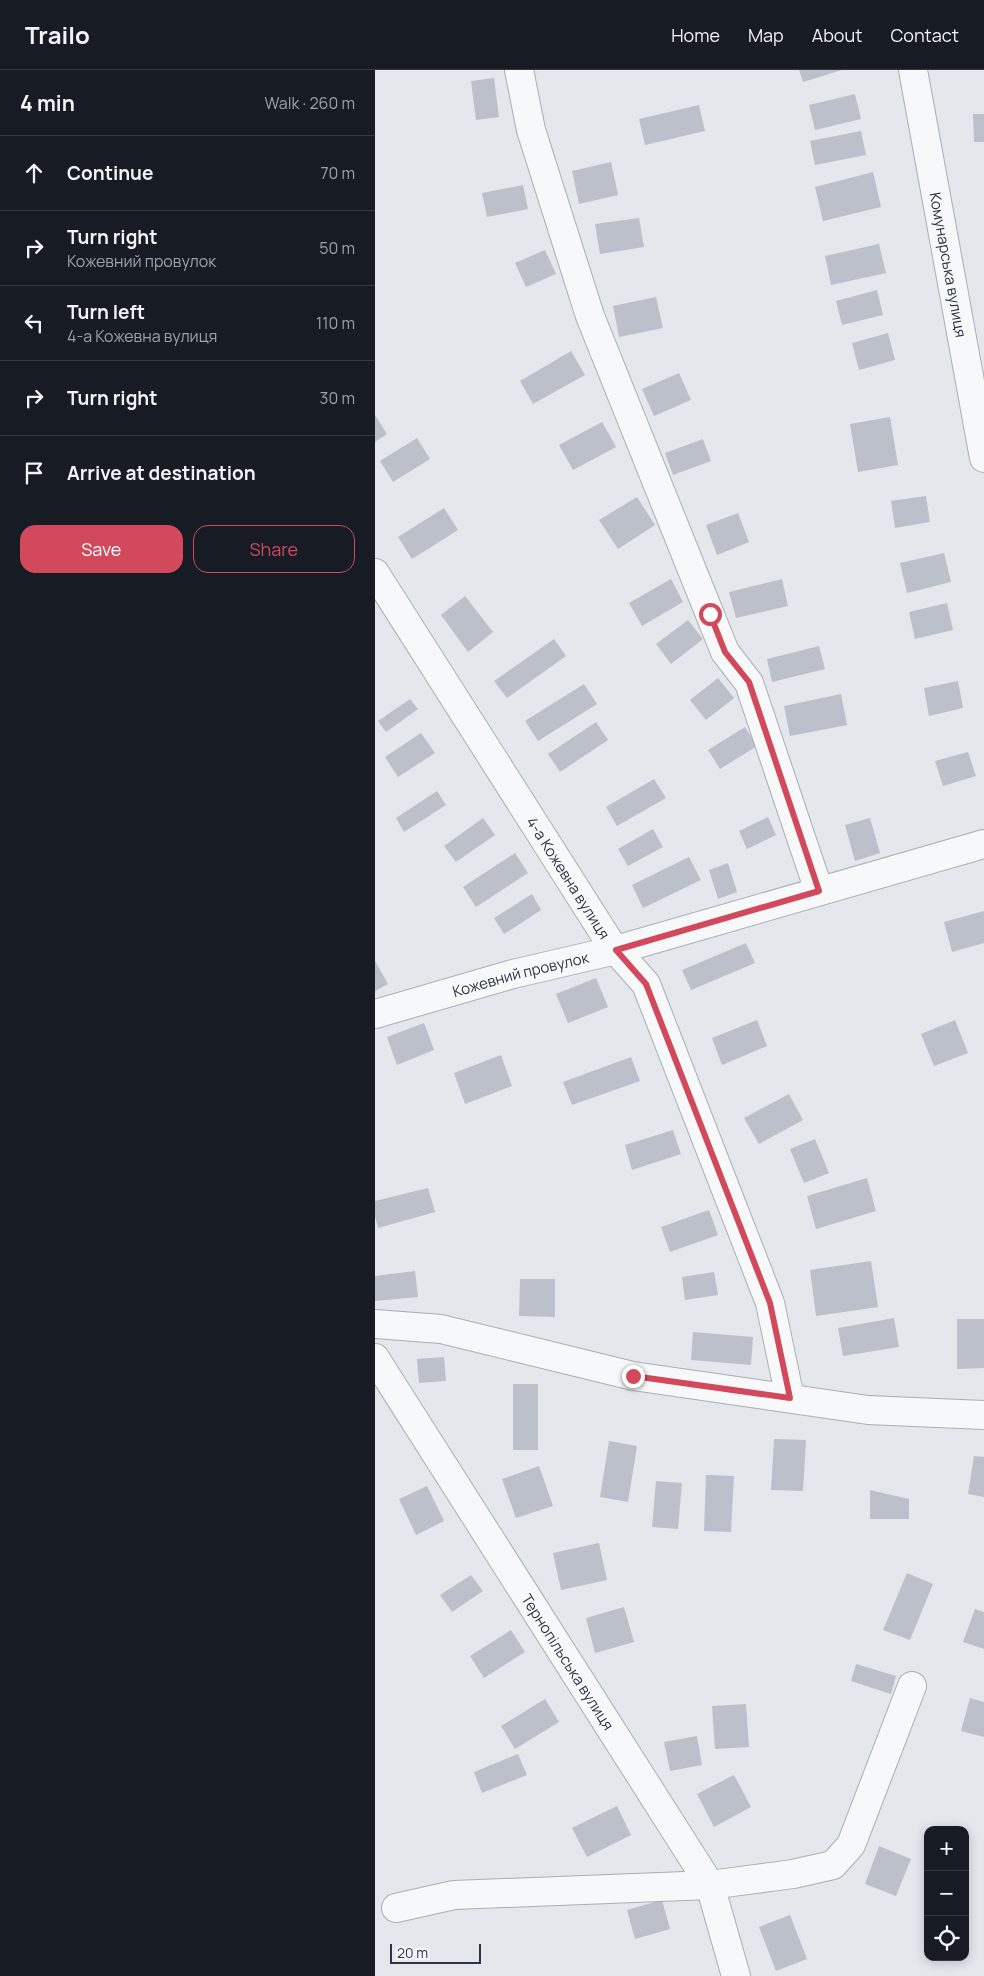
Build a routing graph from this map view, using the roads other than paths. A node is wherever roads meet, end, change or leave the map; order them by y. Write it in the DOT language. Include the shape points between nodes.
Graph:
graph roads {
  1 [pos="519,70"];
  2 [pos="913,70"];
  3 [pos="984,458"];
  4 [pos="375,573"];
  5 [pos="984,844"];
  6 [pos="819,891"];
  7 [pos="616,950"];
  8 [pos="375,1014"];
  9 [pos="375,1324"];
  10 [pos="375,1358"];
  11 [pos="790,1398"];
  12 [pos="984,1415"];
  13 [pos="912,1686"];
  14 [pos="710,1885"];
  15 [pos="396,1908"];
  16 [pos="736,1976"];
  1 -- 6 [label="street" via="531,130 590,316 725,652 749,682"];
  2 -- 3 [label="street, Комунарська вулиця"];
  4 -- 7 [label="street, 4-а Кожевна вулиця"];
  5 -- 6 [label="street, Кожевний провулок"];
  6 -- 7 [label="street, Кожевний провулок"];
  7 -- 8 [label="street, Кожевний провулок" via="513,974"];
  7 -- 11 [label="street, 4-а Кожевна вулиця" via="650,993 770,1303"];
  9 -- 11 [label="street" via="441,1329 633,1376"];
  10 -- 14 [label="street, Тернопільська вулиця"];
  11 -- 12 [label="street" via="868,1410"];
  13 -- 14 [label="street" via="851,1845 833,1865"];
  14 -- 15 [label="street" via="454,1895"];
  14 -- 16 [label="street, Тернопільська вулиця"];
}
